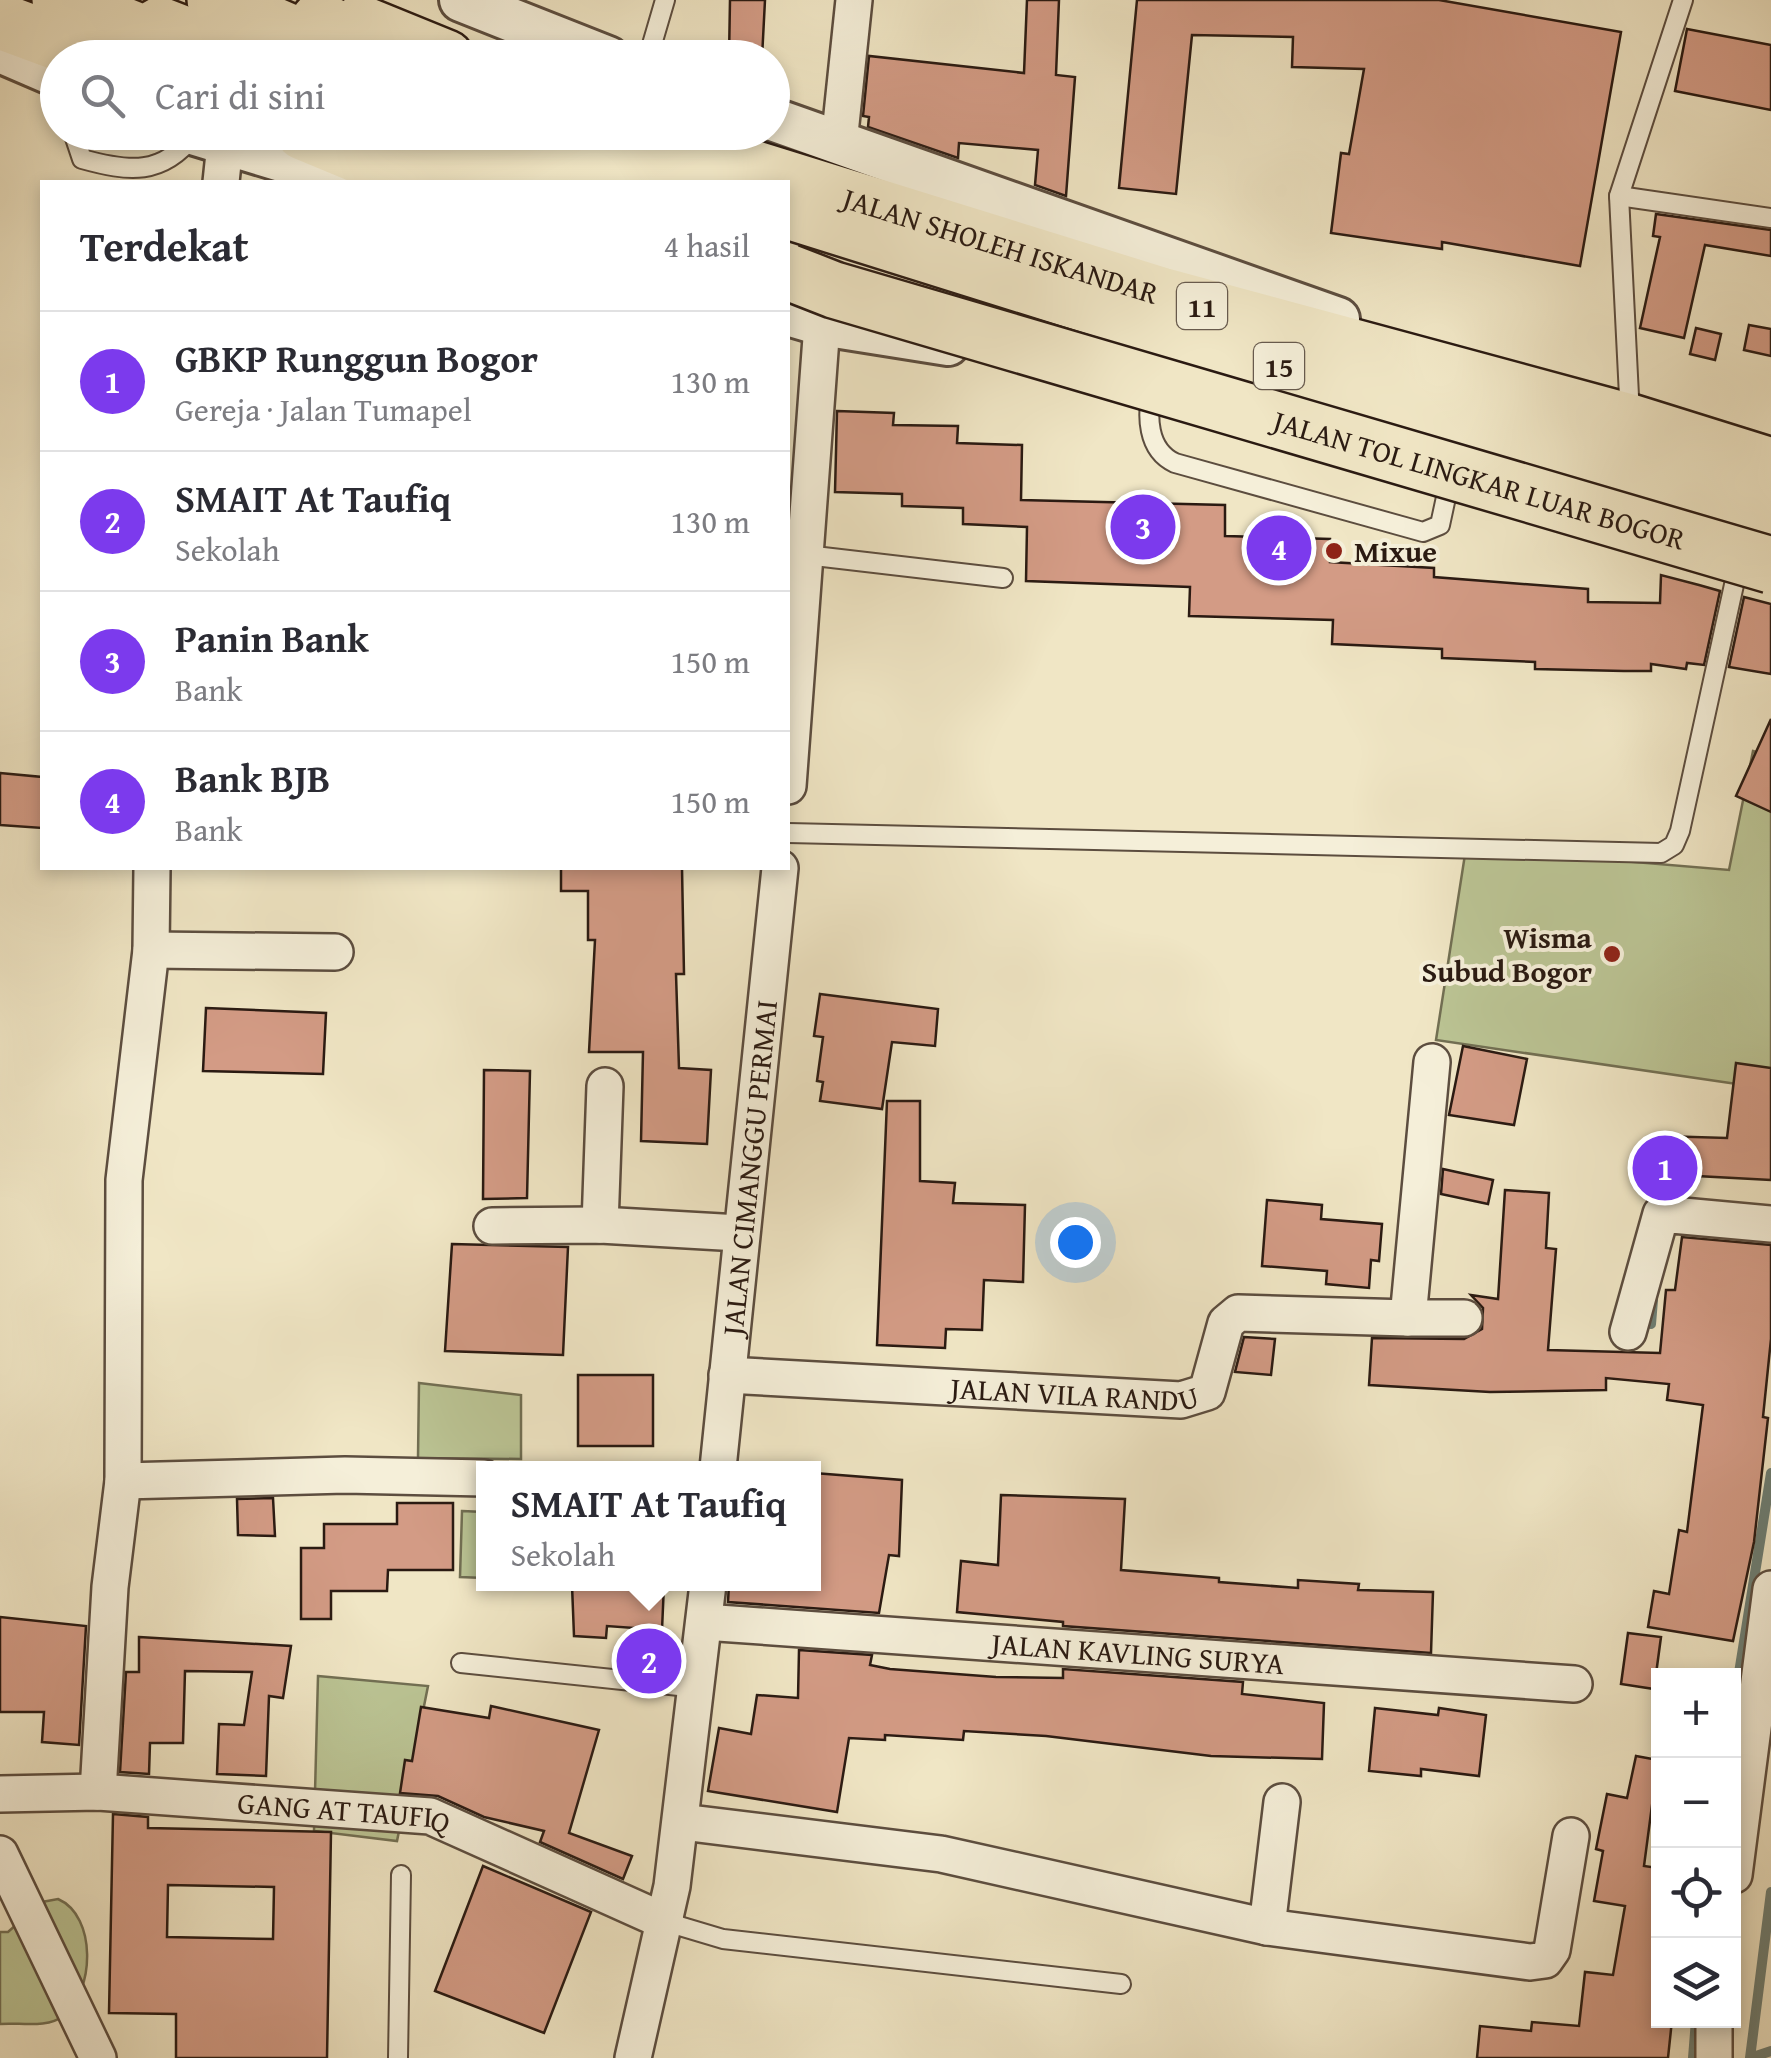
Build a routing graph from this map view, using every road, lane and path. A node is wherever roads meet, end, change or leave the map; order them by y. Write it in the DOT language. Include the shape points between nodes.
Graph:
graph roads {
  1 [pos="60,0"];
  2 [pos="95,0"];
  3 [pos="215,0"];
  4 [pos="276,0"];
  5 [pos="302,0"];
  6 [pos="460,0"];
  7 [pos="665,0"];
  8 [pos="854,0"];
  9 [pos="1684,0"];
  10 [pos="0,21"];
  11 [pos="51,40"];
  12 [pos="160,40"];
  13 [pos="199,40"];
  14 [pos="308,40"];
  15 [pos="363,40"];
  16 [pos="401,40"];
  17 [pos="562,40"];
  18 [pos="653,40"];
  19 [pos="0,51"];
  20 [pos="40,68"];
  21 [pos="790,125"];
  22 [pos="839,143"];
  23 [pos="79,150"];
  24 [pos="201,150"];
  25 [pos="216,150"];
  26 [pos="347,150"];
  27 [pos="454,150"];
  28 [pos="563,150"];
  29 [pos="616,158"];
  30 [pos="345,180"];
  31 [pos="485,180"];
  32 [pos="538,180"];
  33 [pos="691,180"];
  34 [pos="704,180"];
  35 [pos="1620,196"];
  36 [pos="790,202"];
  37 [pos="790,212"];
  38 [pos="1771,218"];
  39 [pos="790,258"];
  40 [pos="790,273"];
  41 [pos="805,319"];
  42 [pos="1156,379"];
  43 [pos="1630,422"];
  44 [pos="1454,464"];
  45 [pos="1771,466"];
  46 [pos="1764,546"];
  47 [pos="806,556"];
  48 [pos="1003,578"];
  49 [pos="790,760"];
  50 [pos="790,833"];
  51 [pos="152,870"];
  52 [pos="780,870"];
  53 [pos="151,950"];
  54 [pos="336,952"];
  55 [pos="1432,1062"];
  56 [pos="605,1086"];
  57 [pos="1771,1224"];
  58 [pos="600,1225"];
  59 [pos="492,1226"];
  60 [pos="739,1234"];
  61 [pos="1408,1318"];
  62 [pos="1464,1318"];
  63 [pos="1628,1332"];
  64 [pos="727,1375"];
  65 [pos="719,1461"];
  66 [pos="476,1478"];
  67 [pos="123,1481"];
  68 [pos="1771,1589"];
  69 [pos="707,1591"];
  70 [pos="704,1622"];
  71 [pos="461,1663"];
  72 [pos="1574,1684"];
  73 [pos="698,1688"];
  74 [pos="98,1792"];
  75 [pos="0,1794"];
  76 [pos="1282,1802"];
  77 [pos="682,1822"];
  78 [pos="1571,1836"];
  79 [pos="1737,1848"];
  80 [pos="0,1854"];
  81 [pos="401,1874"];
  82 [pos="666,1922"];
  83 [pos="1267,1927"];
  84 [pos="1122,1984"];
  85 [pos="1714,2028"];
  86 [pos="98,2058"];
  87 [pos="398,2058"];
  88 [pos="633,2058"];
  89 [pos="1714,2058"];
  1 -- 12 [label="highway"];
  2 -- 13 [label="highway"];
  3 -- 14 [label="highway"];
  4 -- 15 [label="highway"];
  5 -- 16 [label="highway"];
  6 -- 17 [label="street"];
  7 -- 18 [label="lane"];
  8 -- 22 [label="street"];
  9 -- 35 [label="lane"];
  10 -- 11 [label="highway"];
  19 -- 20 [label="street"];
  21 -- 22 [label="street"];
  22 -- 43 [label="street"];
  23 -- 24 [label="lane" via="82,159 122,170"];
  25 -- 30 [label="street"];
  26 -- 31 [label="highway"];
  27 -- 32 [label="highway"];
  28 -- 29 [label="highway, JALAN SHOLEH ISKANDAR / 11"];
  29 -- 33 [label="highway"];
  29 -- 34 [label="highway, JALAN SHOLEH ISKANDAR / 11"];
  35 -- 38 [label="lane"];
  35 -- 43 [label="lane"];
  36 -- 43 [label="highway, JALAN SHOLEH ISKANDAR / 11"];
  37 -- 46 [label="highway, JALAN TOL LINGKAR LUAR BOGOR / 15"];
  39 -- 42 [label="highway"];
  40 -- 46 [label="highway, JALAN TOL LINGKAR LUAR BOGOR / 15, bridge"];
  41 -- 42 [label="street"];
  41 -- 47 [label="street"];
  42 -- 44 [label="highway"];
  42 -- 44 [label="lane" via="1150,425 1160,453 1175,463 1423,532 1440,524"];
  43 -- 45 [label="highway, JALAN SHOLEH ISKANDAR / 11"];
  44 -- 46 [label="highway"];
  46 -- 50 [label="lane" via="1680,832 1662,853"];
  47 -- 48 [label="lane"];
  47 -- 49 [label="street"];
  51 -- 53 [label="street"];
  52 -- 60 [label="street, JALAN CIMANGGU PERMAI"];
  53 -- 54 [label="street"];
  53 -- 67 [label="street" via="124,1180"];
  55 -- 61 [label="street"];
  56 -- 58 [label="street"];
  57 -- 63 [label="street" via="1661,1214"];
  58 -- 59 [label="street"];
  58 -- 60 [label="street"];
  60 -- 64 [label="street, JALAN CIMANGGU PERMAI"];
  61 -- 62 [label="street"];
  61 -- 64 [label="street, JALAN VILA RANDU" via="1238,1313 1226,1322 1207,1392 1181,1400"];
  64 -- 65 [label="street, JALAN CIMANGGU PERMAI"];
  66 -- 67 [label="street"];
  67 -- 74 [label="street"];
  68 -- 79 [label="street"];
  69 -- 70 [label="street"];
  70 -- 72 [label="street, JALAN KAVLING SURYA"];
  70 -- 73 [label="street"];
  71 -- 73 [label="lane"];
  73 -- 77 [label="street"];
  74 -- 75 [label="street, GANG AT TAUFIQ"];
  74 -- 82 [label="street, GANG AT TAUFIQ" via="430,1816"];
  76 -- 83 [label="street"];
  77 -- 82 [label="street"];
  77 -- 83 [label="street" via="941,1854"];
  78 -- 83 [label="street" via="1555,1941 1543,1960"];
  80 -- 86 [label="street"];
  81 -- 87 [label="lane"];
  82 -- 84 [label="lane" via="723,1939"];
  82 -- 88 [label="street"];
  85 -- 89 [label="street"];
}
